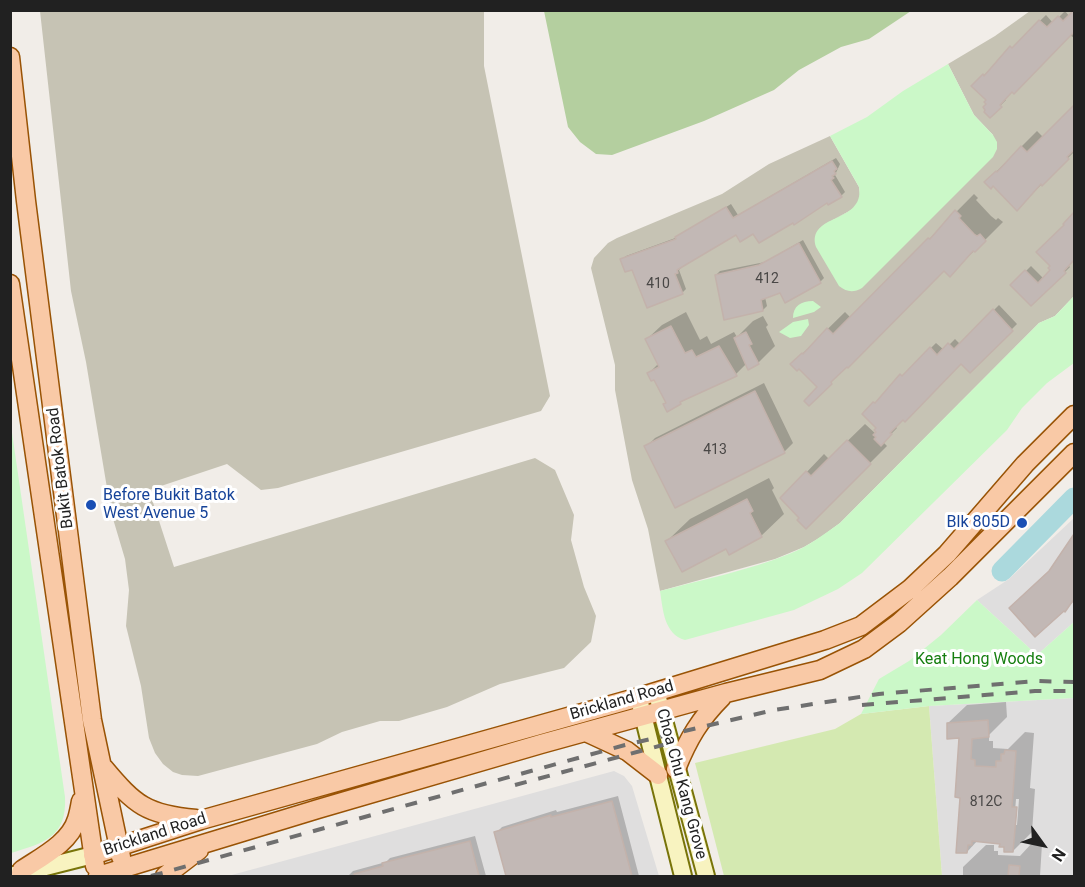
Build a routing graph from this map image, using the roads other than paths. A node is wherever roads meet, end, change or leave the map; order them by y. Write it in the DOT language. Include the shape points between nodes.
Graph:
graph roads {
  1 [pos="12,75"];
  2 [pos="34,263"];
  3 [pos="10,284"];
  4 [pos="20,347"];
  5 [pos="49,373"];
  6 [pos="27,398"];
  7 [pos="1074,415"];
  8 [pos="1074,453"];
  9 [pos="726,693"];
  10 [pos="647,694"];
  11 [pos="653,714"];
  12 [pos="586,732"];
  13 [pos="102,765"];
  14 [pos="676,769"];
  15 [pos="658,775"];
  16 [pos="84,784"];
  17 [pos="201,820"];
  18 [pos="207,843"];
  19 [pos="118,846"];
  20 [pos="93,855"];
  21 [pos="124,873"];
  22 [pos="16,874"];
  23 [pos="98,876"];
  24 [pos="165,876"];
  25 [pos="683,876"];
  26 [pos="706,876"];
  1 -- 2 [label="main road, Bukit Batok Road"];
  2 -- 4 [label="main road" via="36,330 30,344"];
  2 -- 5 [label="main road, Bukit Batok Road"];
  3 -- 4 [label="main road, Bukit Batok Road"];
  4 -- 6 [label="main road, Bukit Batok Road"];
  5 -- 6 [label="main road" via="36,378"];
  5 -- 13 [label="main road, Bukit Batok Road" via="92,720"];
  6 -- 16 [label="main road, Bukit Batok Road"];
  7 -- 10 [label="main road, Brickland Road" via="1025,464 947,554 910,589 861,626"];
  8 -- 9 [label="main road, Brickland Road" via="950,577 864,649 820,670"];
  9 -- 11 [label="main road, Brickland Road"];
  9 -- 14 [label="main road" via="704,714"];
  10 -- 11 [label="street, Choa Chu Kang Grove"];
  10 -- 17 [label="main road, Brickland Road"];
  11 -- 12 [label="main road, Brickland Road"];
  11 -- 14 [label="street, Choa Chu Kang Grove"];
  11 -- 15 [label="street, Choa Chu Kang Grove"];
  12 -- 15 [label="main road" via="627,751"];
  12 -- 18 [label="main road, Brickland Road"];
  13 -- 17 [label="main road" via="145,809"];
  13 -- 19 [label="main road, Bukit Batok Road"];
  14 -- 26 [label="street, Choa Chu Kang Grove"];
  15 -- 25 [label="street, Choa Chu Kang Grove"];
  16 -- 20 [label="main road, Bukit Batok Road"];
  16 -- 22 [label="main road" via="77,821 68,834"];
  17 -- 19 [label="main road, Brickland Road"];
  18 -- 21 [label="main road, Brickland Road"];
  18 -- 24 [label="main road"];
  19 -- 20 [label="main road, Brickland Road"];
  19 -- 21 [label="main road, Bukit Batok Road"];
  20 -- 22 [label="street"];
  20 -- 23 [label="main road, Bukit Batok Road"];
  21 -- 23 [label="main road, Brickland Road"];
}
